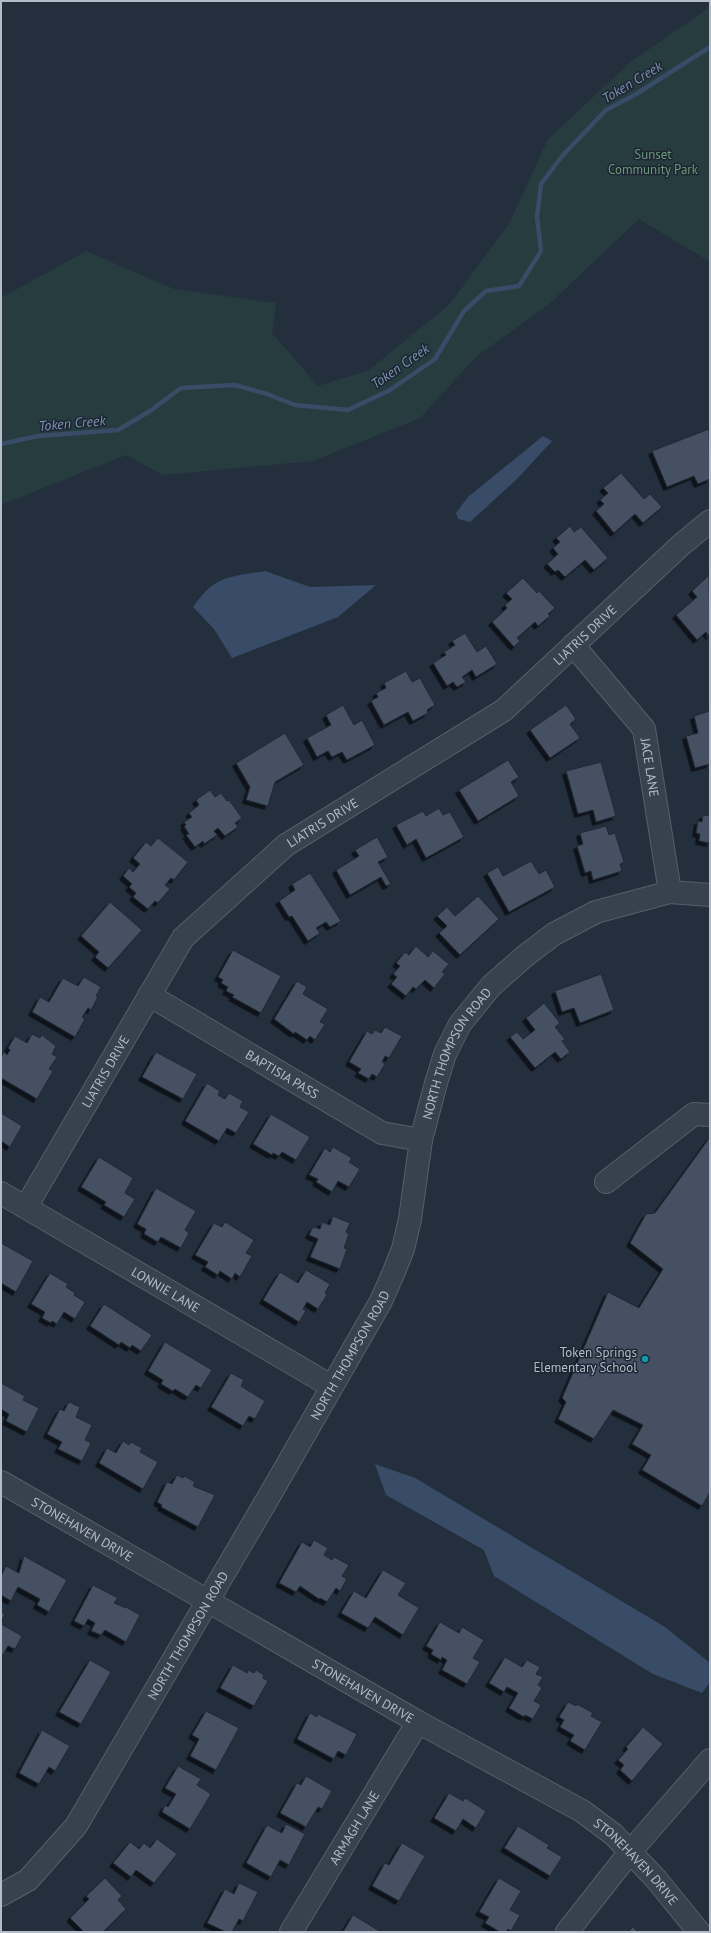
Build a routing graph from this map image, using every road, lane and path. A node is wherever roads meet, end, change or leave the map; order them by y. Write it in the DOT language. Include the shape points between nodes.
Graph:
graph roads {
  1 [pos="710,521"];
  2 [pos="572,645"];
  3 [pos="670,892"];
  4 [pos="710,895"];
  5 [pos="148,995"];
  6 [pos="710,1115"];
  7 [pos="421,1140"];
  8 [pos="606,1182"];
  9 [pos="1,1193"];
  10 [pos="26,1207"];
  11 [pos="331,1386"];
  12 [pos="2,1485"];
  13 [pos="208,1600"];
  14 [pos="418,1722"];
  15 [pos="710,1760"];
  16 [pos="630,1852"];
  17 [pos="1,1895"];
  18 [pos="291,1932"];
  19 [pos="567,1932"];
  20 [pos="699,1932"];
  1 -- 2 [label="street, LIATRIS DRIVE"];
  2 -- 3 [label="street, JACE LANE" via="644,729"];
  2 -- 5 [label="street, LIATRIS DRIVE" via="504,710 286,845 183,938"];
  3 -- 4 [label="street, NORTH THOMPSON ROAD"];
  3 -- 7 [label="street, NORTH THOMPSON ROAD" via="596,912 554,934 491,986 460,1024 445,1054"];
  5 -- 7 [label="street, BAPTISIA PASS" via="382,1133"];
  5 -- 10 [label="street, LIATRIS DRIVE"];
  6 -- 8 [label="street" via="694,1114"];
  7 -- 11 [label="street, NORTH THOMPSON ROAD" via="410,1219 403,1249 380,1301"];
  9 -- 10 [label="street, LONNIE LANE"];
  10 -- 11 [label="street, LONNIE LANE"];
  11 -- 13 [label="street, NORTH THOMPSON ROAD"];
  12 -- 13 [label="street, STONEHAVEN DRIVE"];
  13 -- 14 [label="street, STONEHAVEN DRIVE"];
  13 -- 17 [label="street, NORTH THOMPSON ROAD" via="76,1826 28,1880"];
  14 -- 16 [label="street, STONEHAVEN DRIVE" via="582,1811 613,1834"];
  14 -- 18 [label="street, ARMAGH LANE"];
  15 -- 16 [label="street"];
  16 -- 19 [label="street"];
  16 -- 20 [label="street, STONEHAVEN DRIVE" via="656,1879"];
}
